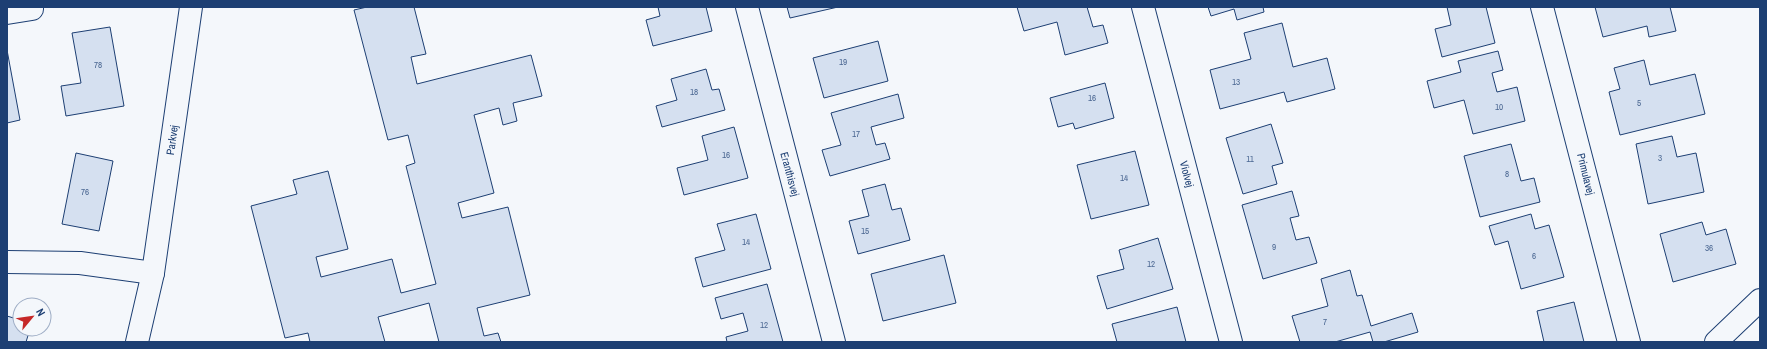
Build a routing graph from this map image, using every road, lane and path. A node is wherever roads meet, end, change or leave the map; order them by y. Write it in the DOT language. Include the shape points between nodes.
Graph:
graph roads {
  1 [pos="191,7"];
  2 [pos="747,7"];
  3 [pos="1143,7"];
  4 [pos="1542,7"];
  5 [pos="32,9"];
  6 [pos="7,13"];
  7 [pos="7,262"];
  8 [pos="153,273"];
  9 [pos="1760,300"];
  10 [pos="137,342"];
  11 [pos="834,342"];
  12 [pos="1231,342"];
  13 [pos="1629,342"];
  14 [pos="1716,342"];
  1 -- 8 [label="street, Parkvej"];
  2 -- 11 [label="street, Eranthisvej"];
  3 -- 12 [label="street, Violvej"];
  4 -- 13 [label="street, Primulavej"];
  5 -- 6 [label="street"];
  7 -- 8 [label="street" via="80,262"];
  8 -- 10 [label="street, Parkvej"];
  9 -- 14 [label="street"];
}
